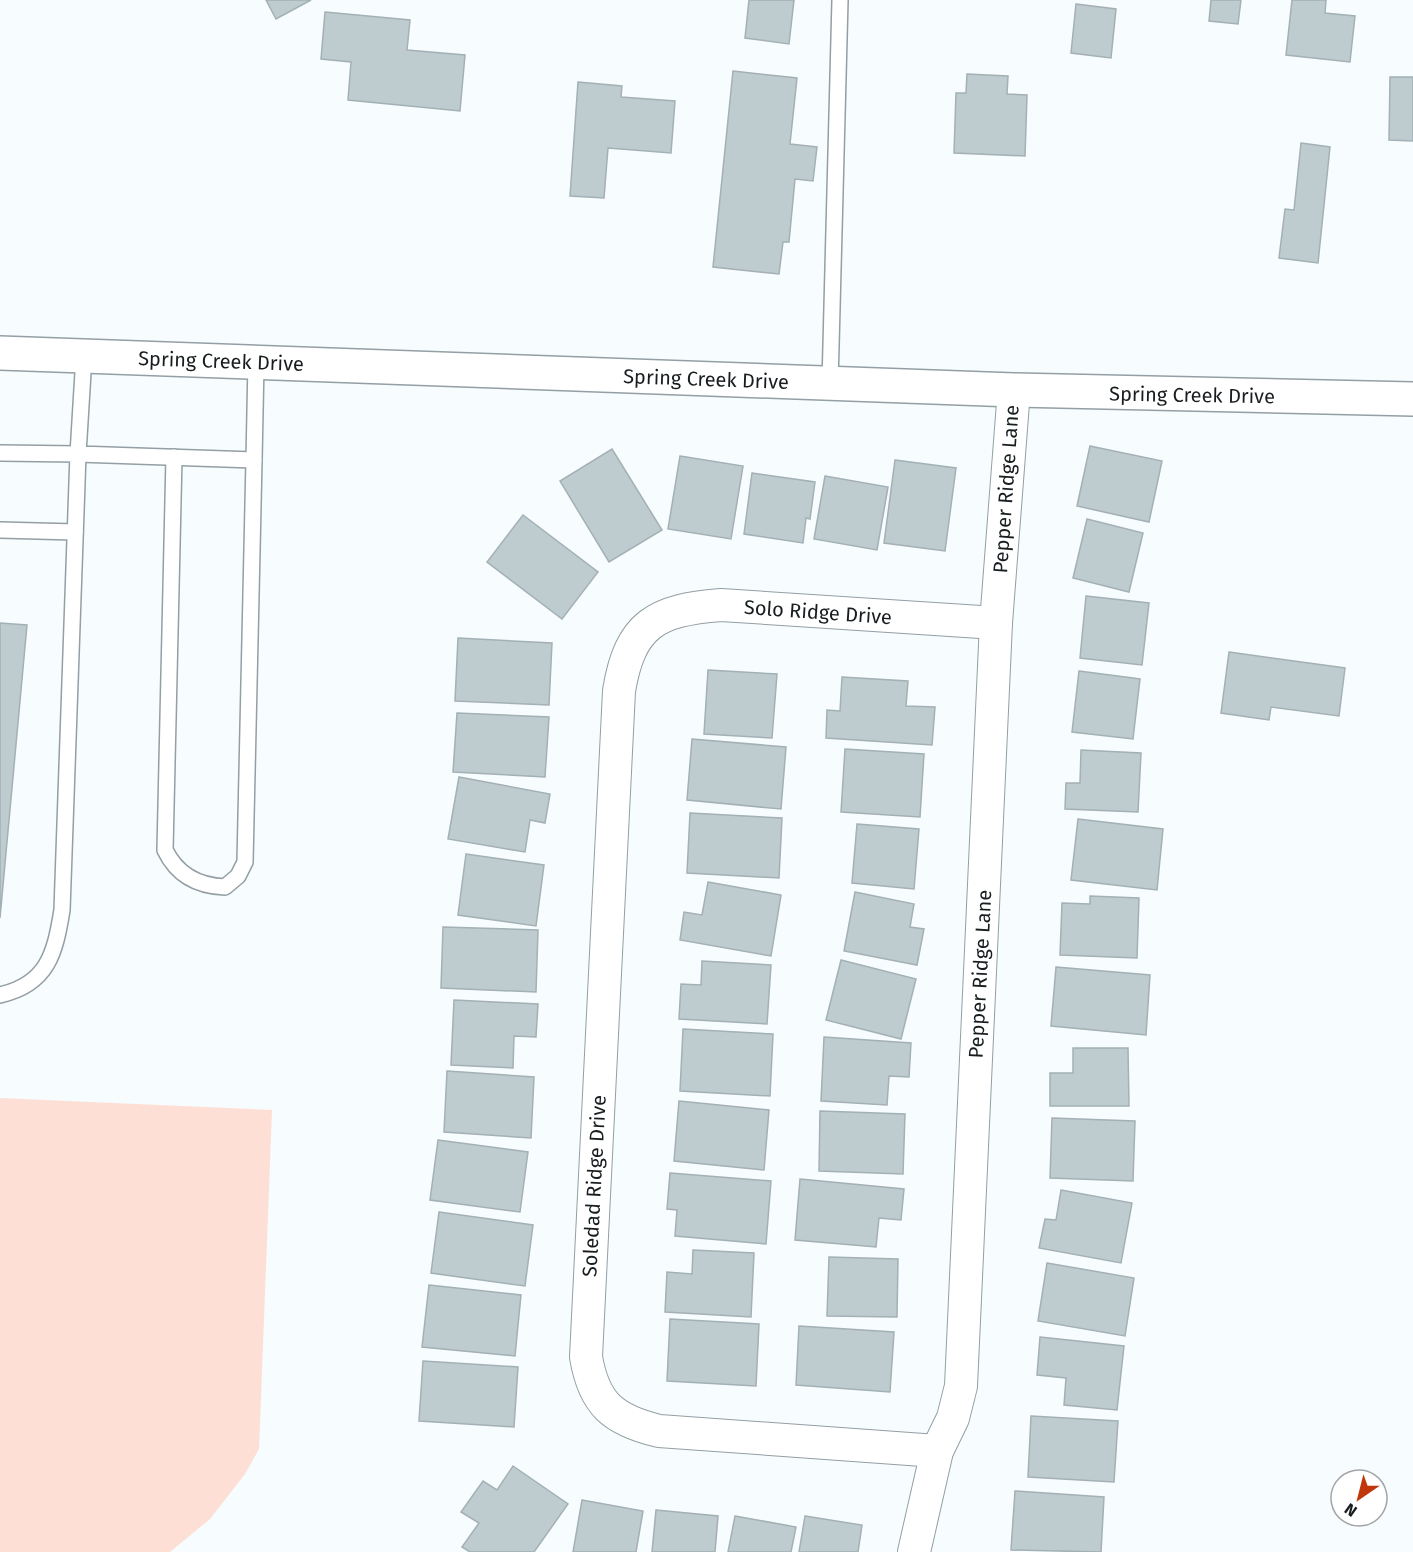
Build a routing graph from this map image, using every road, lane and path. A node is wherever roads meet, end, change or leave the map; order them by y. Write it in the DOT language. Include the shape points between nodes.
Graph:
graph roads {
  1 [pos="840,0"];
  2 [pos="0,353"];
  3 [pos="84,356"];
  4 [pos="256,363"];
  5 [pos="830,384"];
  6 [pos="1014,390"];
  7 [pos="1413,399"];
  8 [pos="0,453"];
  9 [pos="78,454"];
  10 [pos="174,457"];
  11 [pos="254,460"];
  12 [pos="0,530"];
  13 [pos="75,532"];
  14 [pos="996,623"];
  15 [pos="646,628"];
  16 [pos="0,995"];
  17 [pos="938,1451"];
  18 [pos="914,1552"];
  1 -- 5 [label="lane"];
  2 -- 3 [label="street, Spring Creek Drive"];
  3 -- 4 [label="street, Spring Creek Drive"];
  3 -- 9 [label="lane"];
  4 -- 5 [label="street, Spring Creek Drive"];
  4 -- 11 [label="lane"];
  5 -- 6 [label="street, Spring Creek Drive"];
  6 -- 7 [label="street, Spring Creek Drive"];
  6 -- 14 [label="street, Pepper Ridge Lane"];
  8 -- 9 [label="lane"];
  9 -- 10 [label="lane"];
  9 -- 13 [label="lane"];
  10 -- 11 [label="lane"];
  10 -- 11 [label="lane" via="165,850 188,878 206,886 225,887 238,876 245,862"];
  12 -- 13 [label="lane"];
  13 -- 16 [label="lane" via="62,910 48,964 39,976"];
  14 -- 15 [label="street, Solo Ridge Drive" via="721,605 667,614"];
  14 -- 17 [label="street, Pepper Ridge Lane" via="961,1386 953,1418"];
  15 -- 17 [label="street, Soledad Ridge Drive" via="624,660 619,691 586,1357 590,1380 595,1393 621,1419 659,1431"];
  17 -- 18 [label="street, Pepper Ridge Lane"];
}
